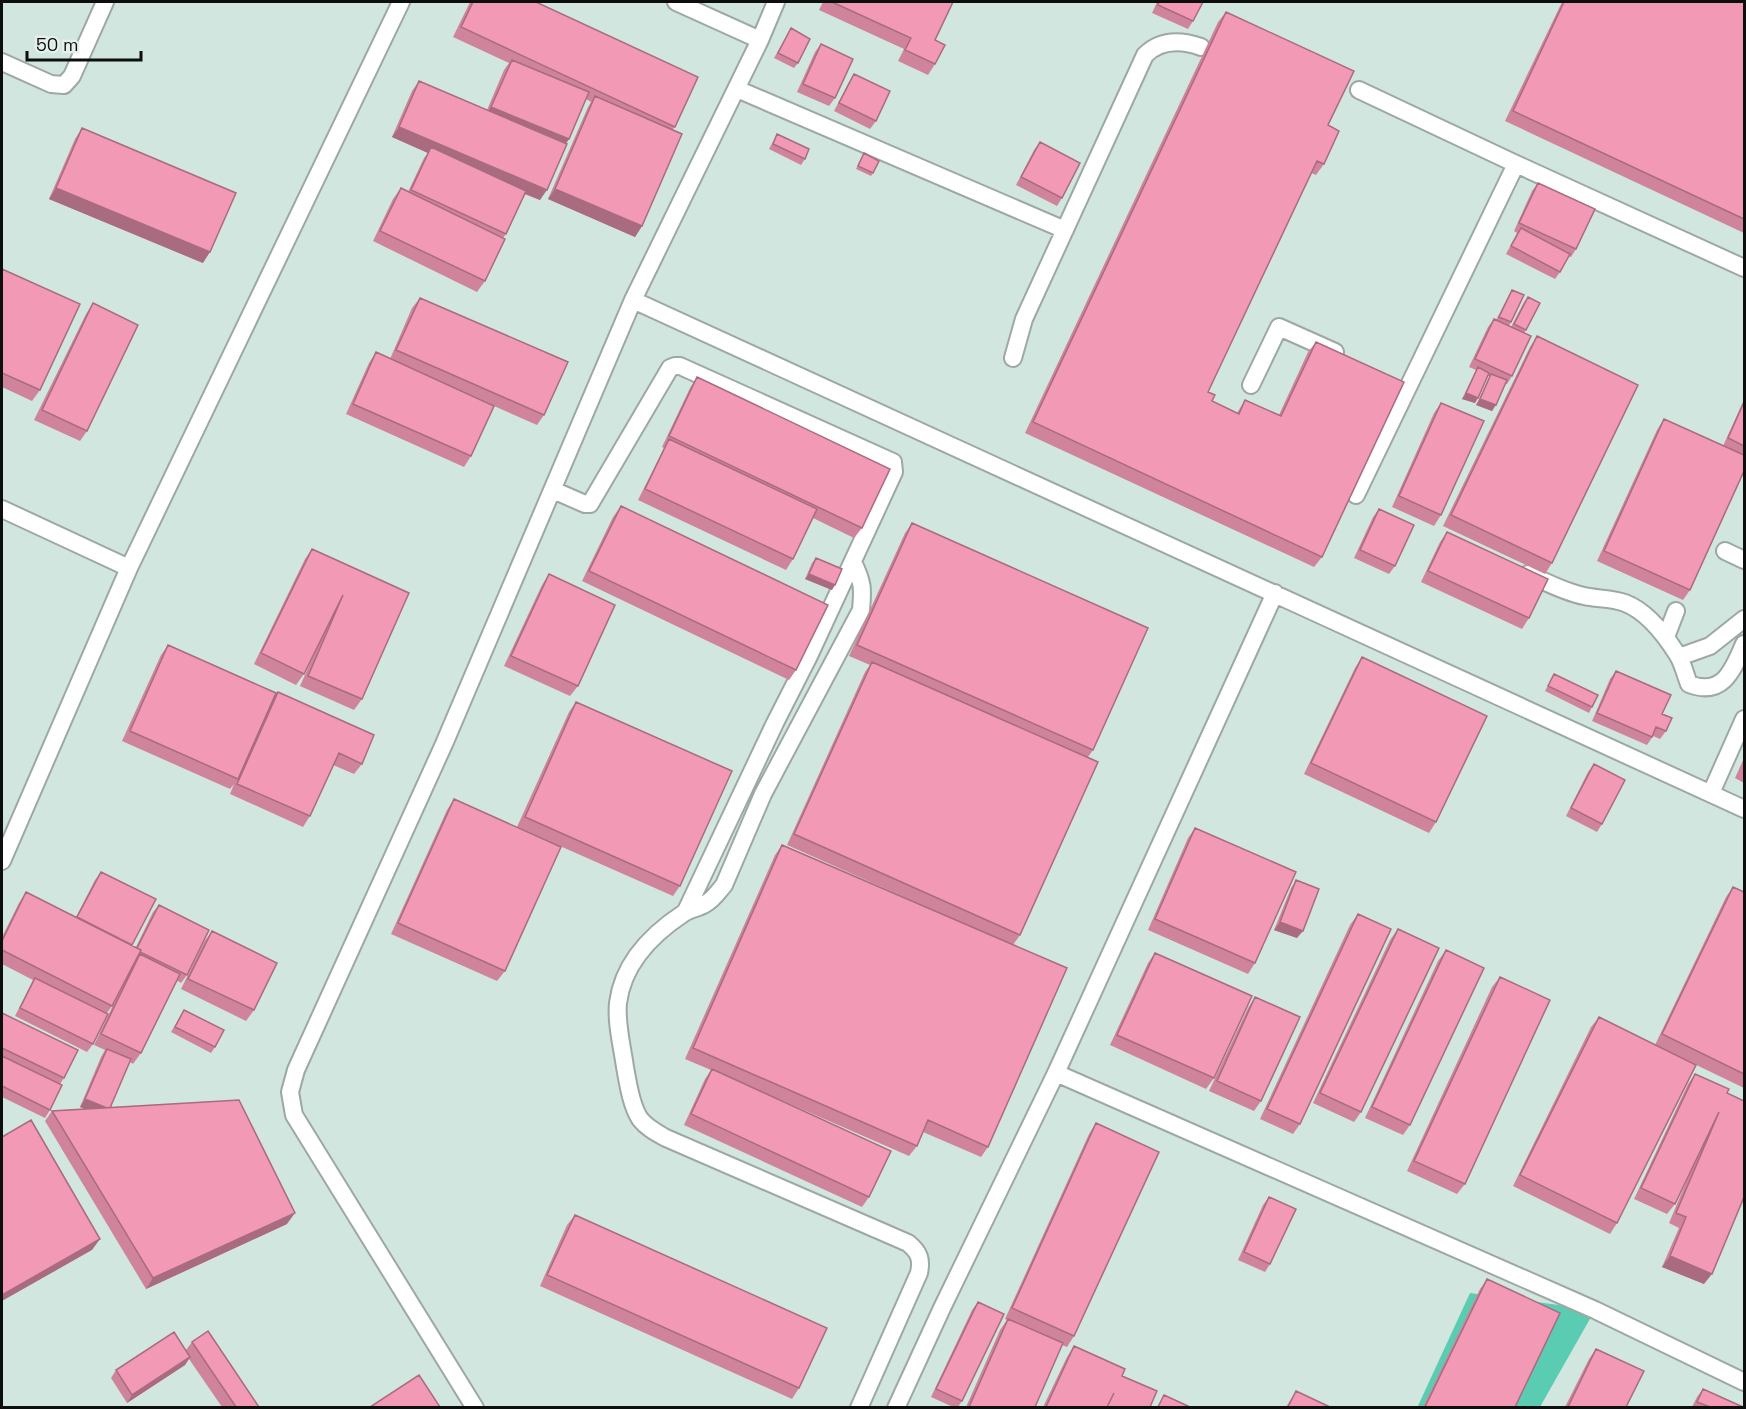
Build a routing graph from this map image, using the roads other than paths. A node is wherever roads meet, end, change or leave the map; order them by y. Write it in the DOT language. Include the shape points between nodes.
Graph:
graph roads {
  1 [pos="105,2"];
  2 [pos="401,2"];
  3 [pos="676,2"];
  4 [pos="776,2"];
  5 [pos="760,40"];
  6 [pos="1201,47"];
  7 [pos="2,62"];
  8 [pos="737,89"];
  9 [pos="1359,90"];
  10 [pos="1516,164"];
  11 [pos="1065,230"];
  12 [pos="1744,268"];
  13 [pos="633,300"];
  14 [pos="1345,356"];
  15 [pos="1013,358"];
  16 [pos="1251,385"];
  17 [pos="553,490"];
  18 [pos="1356,495"];
  19 [pos="2,509"];
  20 [pos="1725,551"];
  21 [pos="1744,560"];
  22 [pos="853,562"];
  23 [pos="1514,567"];
  24 [pos="129,568"];
  25 [pos="1275,593"];
  26 [pos="1676,611"];
  27 [pos="1744,619"];
  28 [pos="1666,637"];
  29 [pos="1744,644"];
  30 [pos="1679,657"];
  31 [pos="1744,718"];
  32 [pos="1711,793"];
  33 [pos="1744,809"];
  34 [pos="2,861"];
  35 [pos="686,911"];
  36 [pos="1056,1073"];
  37 [pos="1744,1382"];
  38 [pos="475,1407"];
  39 [pos="860,1407"];
  40 [pos="896,1407"];
  1 -- 7 [label="lane" via="72,76 64,85 51,84"];
  2 -- 24 [label="lane"];
  3 -- 5 [label="lane"];
  4 -- 5 [label="lane"];
  5 -- 8 [label="lane"];
  6 -- 11 [label="lane" via="1174,42 1158,45 1144,55"];
  8 -- 11 [label="lane"];
  8 -- 13 [label="lane"];
  9 -- 10 [label="lane"];
  10 -- 12 [label="lane"];
  10 -- 18 [label="lane" via="1404,383"];
  11 -- 15 [label="lane" via="1024,319"];
  13 -- 17 [label="lane"];
  13 -- 25 [label="lane"];
  14 -- 16 [label="lane" via="1280,327"];
  17 -- 22 [label="lane" via="590,504 669,369 680,366 893,462 894,472"];
  17 -- 38 [label="lane" via="444,744 296,1070 291,1092 294,1115"];
  19 -- 24 [label="lane"];
  20 -- 21 [label="lane"];
  22 -- 35 [label="lane"];
  22 -- 35 [label="lane" via="863,589 861,610 852,630 763,794 723,885 705,904"];
  23 -- 28 [label="lane" via="1574,593 1626,603"];
  24 -- 34 [label="lane"];
  25 -- 32 [label="lane"];
  25 -- 36 [label="lane"];
  26 -- 28 [label="lane"];
  27 -- 30 [label="lane" via="1710,646"];
  28 -- 30 [label="lane"];
  29 -- 30 [label="lane" via="1718,686 1689,684"];
  31 -- 32 [label="lane"];
  32 -- 33 [label="lane"];
  35 -- 39 [label="lane" via="656,933 624,977 618,1004 620,1032 635,1110 646,1125 666,1138 908,1243 916,1250 921,1263 919,1273"];
  36 -- 37 [label="lane" via="1575,1301"];
  36 -- 40 [label="lane"];
}
